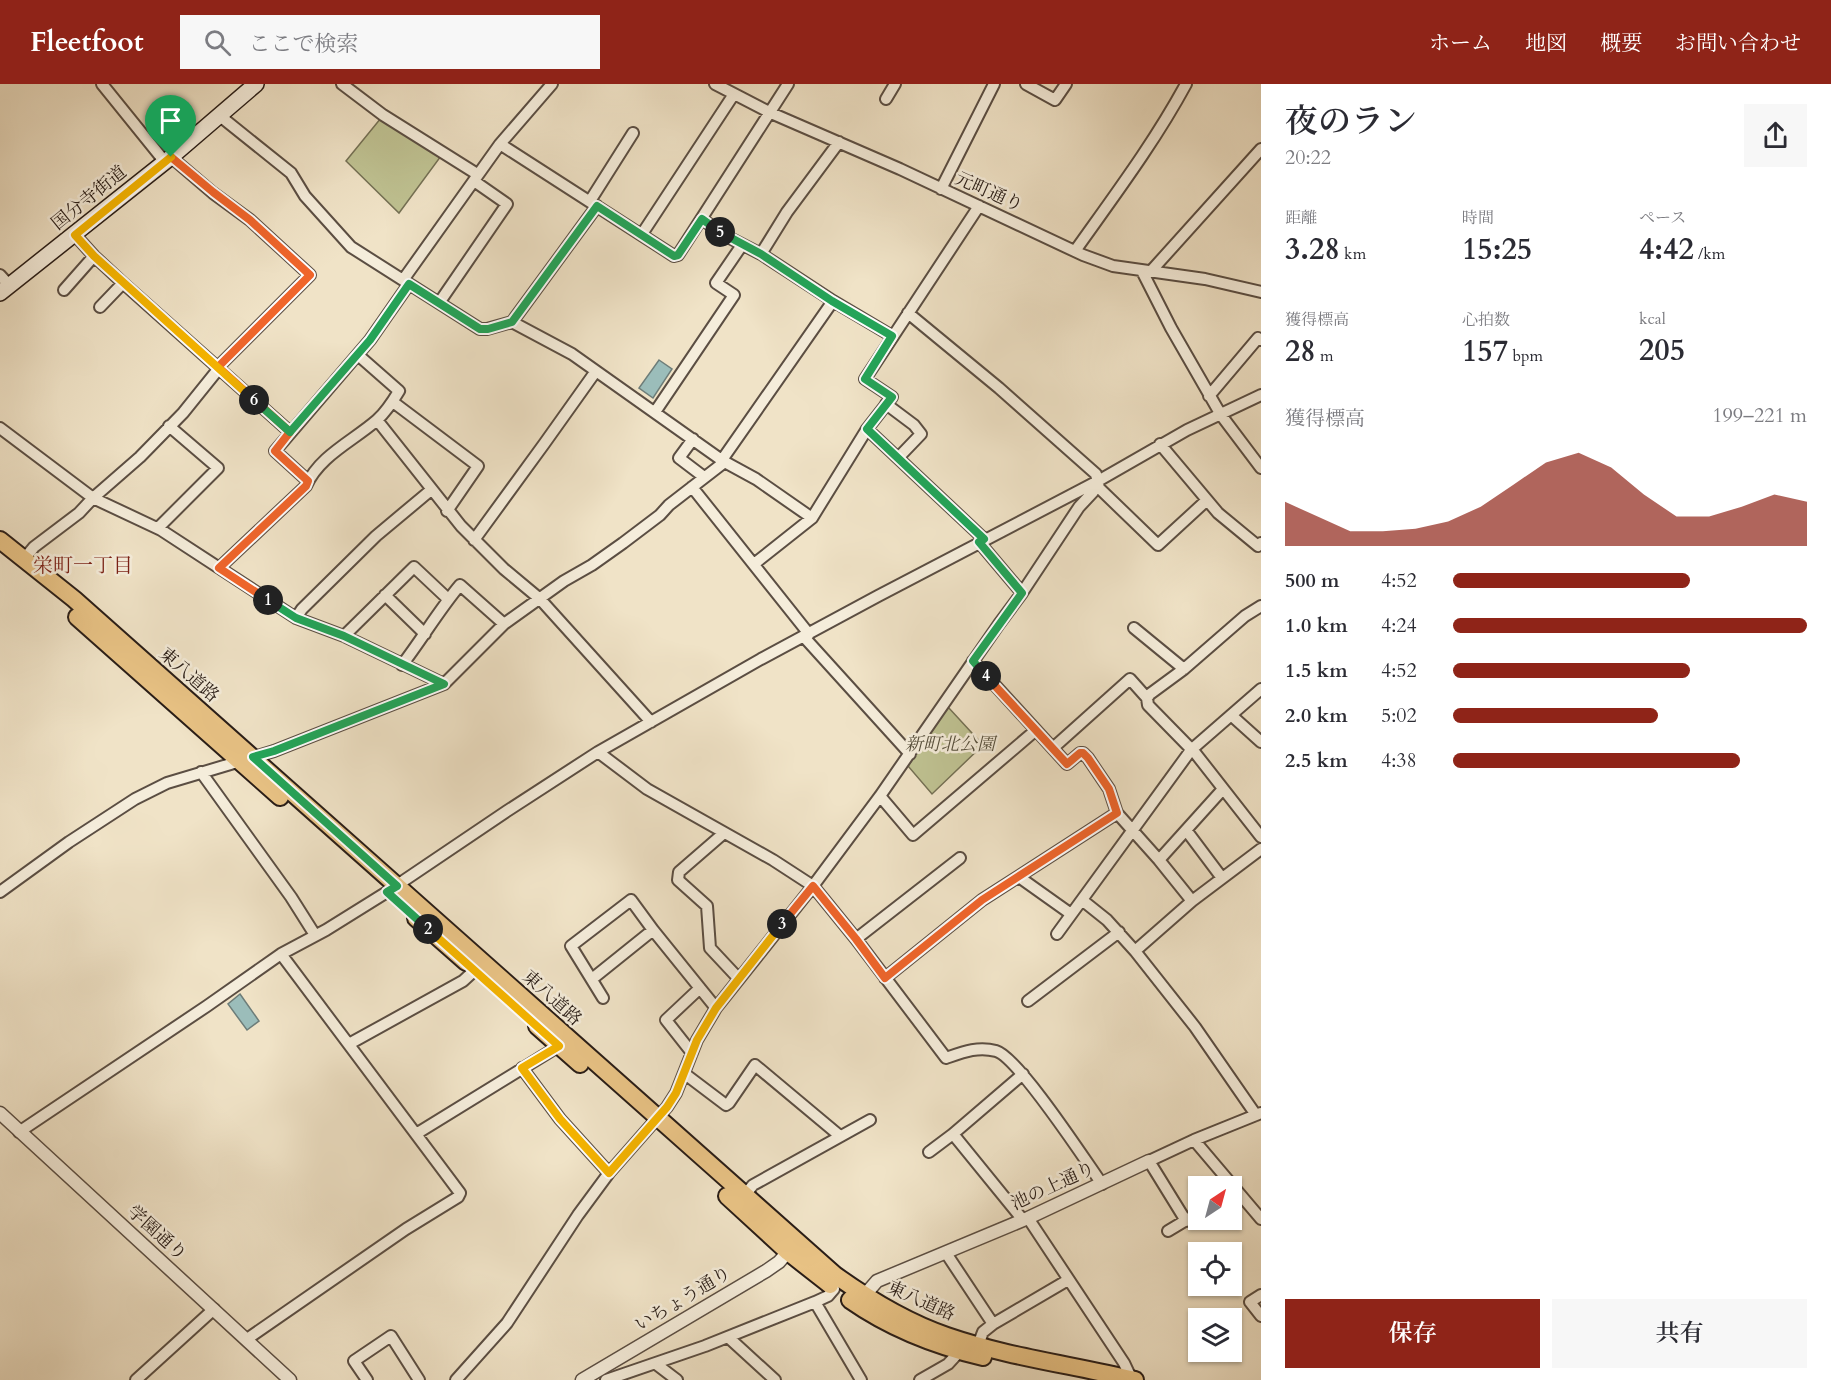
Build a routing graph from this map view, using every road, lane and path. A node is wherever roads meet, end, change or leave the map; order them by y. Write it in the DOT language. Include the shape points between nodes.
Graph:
graph roads {
  1 [pos="102,84"];
  2 [pos="256,84"];
  3 [pos="342,84"];
  4 [pos="552,84"];
  5 [pos="714,84"];
  6 [pos="788,84"];
  7 [pos="895,84"];
  8 [pos="994,84"];
  9 [pos="1026,84"];
  10 [pos="1066,84"];
  11 [pos="1186,84"];
  12 [pos="734,94"];
  13 [pos="886,99"];
  14 [pos="771,113"];
  15 [pos="220,116"];
  16 [pos="633,133"];
  17 [pos="839,142"];
  18 [pos="500,144"];
  19 [pos="1261,149"];
  20 [pos="168,159"];
  21 [pos="476,177"];
  22 [pos="942,189"];
  23 [pos="594,204"];
  24 [pos="979,206"];
  25 [pos="702,219"];
  26 [pos="642,234"];
  27 [pos="75,235"];
  28 [pos="742,245"];
  29 [pos="1075,250"];
  30 [pos="761,254"];
  31 [pos="94,256"];
  32 [pos="1147,271"];
  33 [pos="406,282"];
  34 [pos="123,283"];
  35 [pos="3,285"];
  36 [pos="64,290"];
  37 [pos="1261,292"];
  38 [pos="832,301"];
  39 [pos="439,303"];
  40 [pos="100,307"];
  41 [pos="908,313"];
  42 [pos="512,322"];
  43 [pos="892,336"];
  44 [pos="1261,340"];
  45 [pos="358,355"];
  46 [pos="218,367"];
  47 [pos="596,371"];
  48 [pos="1261,395"];
  49 [pos="1209,396"];
  50 [pos="393,402"];
  51 [pos="886,404"];
  52 [pos="655,412"];
  53 [pos="1221,415"];
  54 [pos="376,420"];
  55 [pos="169,426"];
  56 [pos="0,428"];
  57 [pos="867,429"];
  58 [pos="290,432"];
  59 [pos="693,439"];
  60 [pos="1160,444"];
  61 [pos="898,458"];
  62 [pos="723,461"];
  63 [pos="1261,468"];
  64 [pos="704,477"];
  65 [pos="308,481"];
  66 [pos="1098,481"];
  67 [pos="692,487"];
  68 [pos="431,490"];
  69 [pos="93,498"];
  70 [pos="1207,500"];
  71 [pos="447,511"];
  72 [pos="812,518"];
  73 [pos="158,528"];
  74 [pos="0,540"];
  75 [pos="474,540"];
  76 [pos="981,541"];
  77 [pos="1261,543"];
  78 [pos="0,554"];
  79 [pos="25,558"];
  80 [pos="754,564"];
  81 [pos="219,568"];
  82 [pos="1022,593"];
  83 [pos="385,595"];
  84 [pos="448,599"];
  85 [pos="540,599"];
  86 [pos="70,603"];
  87 [pos="1261,606"];
  88 [pos="296,618"];
  89 [pos="504,624"];
  90 [pos="1134,628"];
  91 [pos="425,634"];
  92 [pos="807,635"];
  93 [pos="344,636"];
  94 [pos="973,661"];
  95 [pos="402,664"];
  96 [pos="1184,669"];
  97 [pos="444,684"];
  98 [pos="1261,689"];
  99 [pos="1147,699"];
  100 [pos="1232,715"];
  101 [pos="651,722"];
  102 [pos="1036,730"];
  103 [pos="1261,742"];
  104 [pos="1053,748"];
  105 [pos="1191,750"];
  106 [pos="598,752"];
  107 [pos="910,754"];
  108 [pos="246,759"];
  109 [pos="201,772"];
  110 [pos="1223,789"];
  111 [pos="880,796"];
  112 [pos="1117,813"];
  113 [pos="1186,830"];
  114 [pos="1133,831"];
  115 [pos="724,833"];
  116 [pos="1261,837"];
  117 [pos="1261,849"];
  118 [pos="960,858"];
  119 [pos="1160,860"];
  120 [pos="1019,877"];
  121 [pos="1222,878"];
  122 [pos="813,886"];
  123 [pos="392,889"];
  124 [pos="0,892"];
  125 [pos="1082,900"];
  126 [pos="1192,901"];
  127 [pos="1071,914"];
  128 [pos="653,930"];
  129 [pos="1119,932"];
  130 [pos="1057,934"];
  131 [pos="315,935"];
  132 [pos="856,939"];
  133 [pos="1135,951"];
  134 [pos="281,954"];
  135 [pos="475,970"];
  136 [pos="885,978"];
  137 [pos="592,979"];
  138 [pos="739,979"];
  139 [pos="700,988"];
  140 [pos="603,998"];
  141 [pos="1028,1001"];
  142 [pos="716,1008"];
  143 [pos="349,1044"];
  144 [pos="559,1046"];
  145 [pos="692,1053"];
  146 [pos="522,1068"];
  147 [pos="685,1074"];
  148 [pos="1023,1074"];
  149 [pos="0,1113"];
  150 [pos="1259,1114"];
  151 [pos="870,1120"];
  152 [pos="655,1122"];
  153 [pos="19,1132"];
  154 [pos="416,1134"];
  155 [pos="953,1134"];
  156 [pos="840,1136"];
  157 [pos="1194,1140"];
  158 [pos="929,1152"];
  159 [pos="1149,1161"];
  160 [pos="609,1173"];
  161 [pos="1222,1176"];
  162 [pos="1102,1184"];
  163 [pos="744,1196"];
  164 [pos="1242,1200"];
  165 [pos="1025,1219"];
  166 [pos="1188,1219"];
  167 [pos="1261,1219"];
  168 [pos="1185,1221"];
  169 [pos="1168,1231"];
  170 [pos="792,1247"];
  171 [pos="946,1253"];
  172 [pos="1068,1280"];
  173 [pos="834,1289"];
  174 [pos="1261,1295"];
  175 [pos="864,1296"];
  176 [pos="815,1302"];
  177 [pos="214,1309"];
  178 [pos="1261,1316"];
  179 [pos="993,1324"];
  180 [pos="728,1337"];
  181 [pos="247,1339"];
  182 [pos="978,1345"];
  183 [pos="959,1352"];
  184 [pos="656,1364"];
  185 [pos="768,1378"];
  186 [pos="926,1378"];
  187 [pos="588,1379"];
  188 [pos="136,1380"];
  189 [pos="290,1380"];
  190 [pos="368,1380"];
  191 [pos="419,1380"];
  192 [pos="456,1380"];
  193 [pos="606,1380"];
  194 [pos="677,1380"];
  195 [pos="861,1380"];
  196 [pos="1081,1380"];
  197 [pos="1132,1380"];
  1 -- 20 [label="street"];
  2 -- 15 [label="main road, 国分寺街道"];
  3 -- 21 [label="street"];
  4 -- 18 [label="street"];
  5 -- 12 [label="street, 元町通り"];
  6 -- 14 [label="street"];
  7 -- 13 [label="street"];
  8 -- 22 [label="street"];
  9 -- 10 [label="street" via="1055,100"];
  11 -- 29 [label="street" via="1164,125"];
  12 -- 14 [label="street, 元町通り"];
  12 -- 26 [label="street"];
  14 -- 17 [label="street, 元町通り"];
  14 -- 25 [label="street"];
  15 -- 20 [label="main road, 国分寺街道"];
  15 -- 33 [label="street" via="291,173 305,196 351,247"];
  16 -- 23 [label="street"];
  17 -- 22 [label="street, 元町通り"];
  17 -- 30 [label="street"];
  18 -- 21 [label="street"];
  18 -- 23 [label="street"];
  19 -- 32 [label="street"];
  20 -- 27 [label="main road, 国分寺街道"];
  20 -- 46 [label="street" via="250,220 310,275"];
  21 -- 33 [label="street"];
  21 -- 39 [label="street" via="507,204"];
  22 -- 24 [label="street, 元町通り"];
  23 -- 26 [label="street"];
  23 -- 42 [label="street"];
  24 -- 29 [label="street, 元町通り"];
  24 -- 41 [label="street"];
  25 -- 26 [label="street" via="674,256"];
  25 -- 28 [label="street"];
  27 -- 31 [label="street"];
  27 -- 35 [label="main road, 国分寺街道"];
  28 -- 30 [label="street"];
  28 -- 52 [label="street" via="716,283 734,295"];
  29 -- 32 [label="street, 元町通り" via="1113,266"];
  30 -- 38 [label="street"];
  31 -- 34 [label="street"];
  31 -- 36 [label="street"];
  32 -- 37 [label="street, 元町通り"];
  32 -- 49 [label="street" via="1171,328"];
  33 -- 39 [label="street"];
  33 -- 45 [label="street"];
  34 -- 40 [label="street"];
  34 -- 46 [label="street"];
  38 -- 43 [label="street"];
  38 -- 62 [label="street"];
  39 -- 42 [label="street" via="480,329"];
  41 -- 43 [label="street"];
  41 -- 66 [label="street" via="999,388 1096,474"];
  42 -- 47 [label="street"];
  43 -- 51 [label="street" via="865,379 892,397"];
  44 -- 49 [label="street" via="1258,338"];
  45 -- 50 [label="street" via="399,391"];
  45 -- 58 [label="street"];
  46 -- 55 [label="street"];
  46 -- 58 [label="street"];
  47 -- 52 [label="street"];
  47 -- 75 [label="street"];
  48 -- 53 [label="street"];
  49 -- 53 [label="street"];
  50 -- 54 [label="street"];
  50 -- 71 [label="street" via="478,465"];
  51 -- 57 [label="street"];
  51 -- 61 [label="street" via="921,434"];
  52 -- 59 [label="street"];
  53 -- 60 [label="street"];
  53 -- 63 [label="street"];
  54 -- 65 [label="street" via="340,447"];
  54 -- 68 [label="street"];
  55 -- 69 [label="street"];
  55 -- 73 [label="street" via="218,468"];
  56 -- 69 [label="street"];
  57 -- 61 [label="street"];
  57 -- 72 [label="street"];
  58 -- 65 [label="street" via="275,451"];
  59 -- 62 [label="street"];
  59 -- 64 [label="street" via="679,458"];
  60 -- 66 [label="street"];
  60 -- 70 [label="street"];
  61 -- 76 [label="street"];
  62 -- 64 [label="street"];
  62 -- 72 [label="street"];
  64 -- 67 [label="street"];
  65 -- 81 [label="street"];
  66 -- 70 [label="street" via="1099,488 1158,545"];
  66 -- 76 [label="street"];
  66 -- 82 [label="street"];
  67 -- 80 [label="street"];
  67 -- 85 [label="street" via="623,543"];
  68 -- 71 [label="street"];
  68 -- 88 [label="street" via="376,536"];
  69 -- 73 [label="street"];
  69 -- 79 [label="street"];
  70 -- 77 [label="street" via="1258,546"];
  71 -- 75 [label="street"];
  72 -- 80 [label="street"];
  73 -- 81 [label="street"];
  74 -- 79 [label="main road, 東八道路"];
  75 -- 85 [label="street"];
  76 -- 82 [label="street"];
  76 -- 92 [label="street"];
  78 -- 86 [label="main road, 東八道路"];
  79 -- 86 [label="main road, 東八道路"];
  80 -- 92 [label="street"];
  81 -- 88 [label="street"];
  82 -- 94 [label="street"];
  83 -- 84 [label="street" via="414,567"];
  83 -- 91 [label="street"];
  83 -- 93 [label="street"];
  84 -- 89 [label="street" via="460,585"];
  84 -- 91 [label="street"];
  85 -- 89 [label="street"];
  85 -- 101 [label="street"];
  86 -- 108 [label="main road, 東八道路"];
  87 -- 96 [label="street"];
  88 -- 93 [label="street"];
  89 -- 97 [label="street"];
  90 -- 96 [label="street"];
  91 -- 95 [label="street"];
  92 -- 101 [label="street"];
  92 -- 107 [label="street"];
  93 -- 95 [label="street"];
  94 -- 102 [label="street"];
  94 -- 107 [label="street"];
  95 -- 97 [label="street"];
  96 -- 99 [label="street"];
  97 -- 108 [label="street"];
  98 -- 100 [label="street"];
  99 -- 104 [label="street" via="1130,679"];
  99 -- 105 [label="street" via="1148,705"];
  100 -- 103 [label="street"];
  100 -- 105 [label="street"];
  101 -- 106 [label="street"];
  102 -- 104 [label="street"];
  102 -- 111 [label="street" via="913,835"];
  104 -- 112 [label="street" via="1067,764 1080,753 1088,758 1109,789"];
  105 -- 110 [label="street"];
  105 -- 114 [label="street"];
  106 -- 115 [label="street" via="647,789"];
  106 -- 123 [label="street"];
  107 -- 111 [label="street"];
  108 -- 109 [label="street"];
  108 -- 123 [label="main road, 東八道路"];
  109 -- 124 [label="street" via="135,799"];
  109 -- 131 [label="street"];
  110 -- 113 [label="street"];
  110 -- 116 [label="street"];
  111 -- 122 [label="street"];
  112 -- 114 [label="street"];
  112 -- 120 [label="street"];
  113 -- 119 [label="street"];
  113 -- 121 [label="street"];
  114 -- 119 [label="street"];
  114 -- 125 [label="street"];
  115 -- 122 [label="street"];
  115 -- 138 [label="street" via="680,872 678,880 707,906 710,948"];
  117 -- 121 [label="street"];
  118 -- 132 [label="street"];
  119 -- 126 [label="street"];
  120 -- 127 [label="street"];
  120 -- 136 [label="street" via="982,900"];
  121 -- 126 [label="street"];
  122 -- 132 [label="street"];
  122 -- 138 [label="street"];
  123 -- 131 [label="street"];
  123 -- 135 [label="main road, 東八道路"];
  123 -- 152 [label="main road, 東八道路"];
  125 -- 127 [label="street"];
  125 -- 129 [label="street"];
  126 -- 133 [label="street"];
  127 -- 130 [label="street"];
  128 -- 137 [label="street"];
  128 -- 137 [label="street" via="631,900 571,946"];
  128 -- 139 [label="street"];
  129 -- 133 [label="street"];
  129 -- 141 [label="street"];
  131 -- 134 [label="street"];
  132 -- 136 [label="street"];
  133 -- 150 [label="street"];
  134 -- 143 [label="street"];
  134 -- 153 [label="street"];
  135 -- 143 [label="street" via="463,981"];
  135 -- 144 [label="main road, 東八道路"];
  136 -- 148 [label="street" via="946,1058 972,1049 996,1051"];
  137 -- 140 [label="street"];
  138 -- 142 [label="street"];
  139 -- 142 [label="street"];
  139 -- 145 [label="street" via="666,1020"];
  142 -- 145 [label="street"];
  143 -- 154 [label="street"];
  144 -- 146 [label="street"];
  144 -- 152 [label="main road, 東八道路"];
  145 -- 147 [label="street"];
  146 -- 154 [label="street"];
  146 -- 160 [label="street" via="560,1119"];
  147 -- 152 [label="street"];
  147 -- 156 [label="street" via="726,1105 755,1065"];
  148 -- 155 [label="street"];
  148 -- 162 [label="street"];
  149 -- 153 [label="street, 学園通り"];
  150 -- 157 [label="street, 池の上通り"];
  151 -- 156 [label="street"];
  152 -- 160 [label="street"];
  152 -- 163 [label="main road, 東八道路"];
  152 -- 170 [label="main road, 東八道路"];
  153 -- 177 [label="street, 学園通り"];
  154 -- 181 [label="street" via="460,1193 458,1197"];
  155 -- 158 [label="street"];
  155 -- 165 [label="street"];
  156 -- 163 [label="street" via="753,1185"];
  157 -- 159 [label="street, 池の上通り"];
  157 -- 161 [label="street"];
  159 -- 162 [label="street, 池の上通り"];
  159 -- 168 [label="street"];
  160 -- 192 [label="street" via="507,1323"];
  162 -- 165 [label="street, 池の上通り"];
  163 -- 170 [label="main road, 東八道路"];
  164 -- 167 [label="street"];
  165 -- 171 [label="street, 池の上通り"];
  165 -- 172 [label="street"];
  166 -- 168 [label="street"];
  168 -- 169 [label="street"];
  170 -- 173 [label="main road, 東八道路"];
  170 -- 175 [label="main road, 東八道路"];
  170 -- 187 [label="street, いちょう通り" via="766,1271"];
  171 -- 175 [label="street, 池の上通り" via="877,1281"];
  171 -- 179 [label="street"];
  172 -- 179 [label="street"];
  172 -- 197 [label="street"];
  173 -- 176 [label="street"];
  173 -- 183 [label="main road, 東八道路" via="893,1325"];
  174 -- 178 [label="street" via="1250,1302"];
  175 -- 182 [label="main road, 東八道路" via="911,1321"];
  176 -- 180 [label="street"];
  176 -- 195 [label="street"];
  177 -- 181 [label="street, 学園通り"];
  177 -- 188 [label="street"];
  179 -- 182 [label="street" via="983,1332"];
  180 -- 184 [label="street"];
  180 -- 185 [label="street"];
  181 -- 189 [label="street, 学園通り"];
  182 -- 197 [label="main road, 東八道路"];
  183 -- 186 [label="street"];
  183 -- 196 [label="main road, 東八道路"];
  184 -- 193 [label="street"];
  184 -- 194 [label="street"];
  190 -- 191 [label="street" via="354,1361 391,1336"];
}
